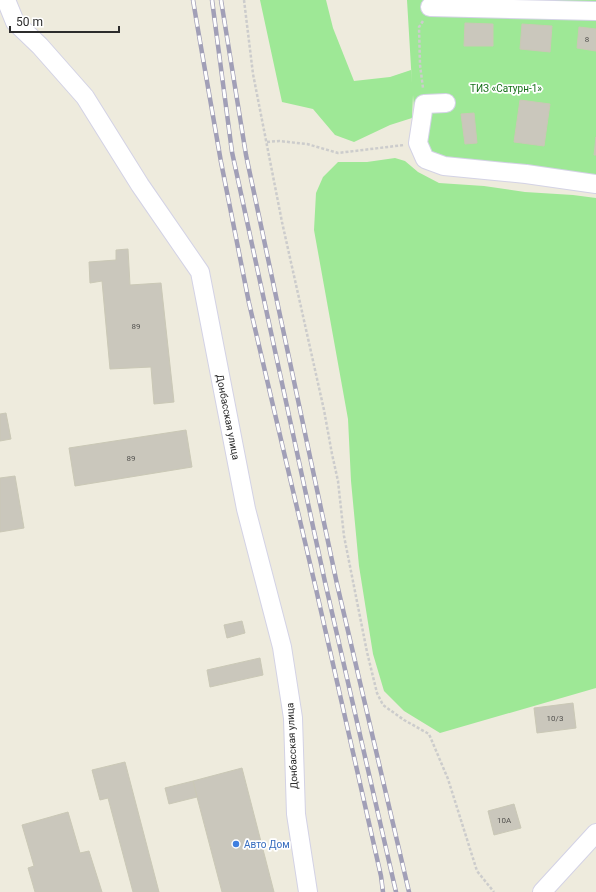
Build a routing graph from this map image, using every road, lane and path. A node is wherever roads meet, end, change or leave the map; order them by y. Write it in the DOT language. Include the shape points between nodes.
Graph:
graph roads {
  1 [pos="6,0"];
  2 [pos="244,0"];
  3 [pos="430,7"];
  4 [pos="596,11"];
  5 [pos="446,102"];
  6 [pos="424,104"];
  7 [pos="267,142"];
  8 [pos="418,143"];
  9 [pos="596,184"];
  10 [pos="596,833"];
  11 [pos="308,892"];
  12 [pos="494,892"];
  13 [pos="542,892"];
  1 -- 11 [label="street, Донбасская улица" via="15,22 85,97 200,272 246,509 282,647 293,718 296,814"];
  2 -- 7 [label="path" via="253,74"];
  3 -- 4 [label="street"];
  3 -- 6 [label="path" via="419,27"];
  5 -- 6 [label="street"];
  6 -- 8 [label="street"];
  7 -- 8 [label="path" via="307,144 338,153"];
  7 -- 12 [label="path" via="283,230 324,410 338,481 344,536 377,693 383,705 429,734 448,779 477,871"];
  8 -- 9 [label="street" via="425,159 444,166"];
  10 -- 13 [label="street"];
}
